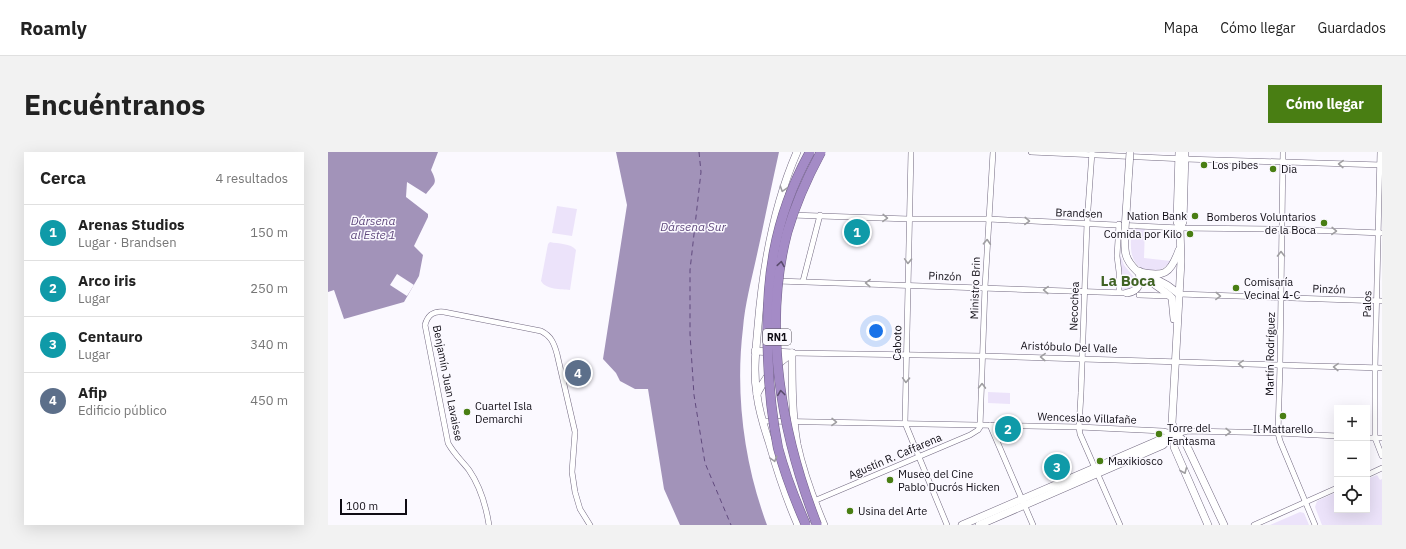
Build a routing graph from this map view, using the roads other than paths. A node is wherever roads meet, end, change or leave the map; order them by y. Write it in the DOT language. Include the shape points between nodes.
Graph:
graph roads {
  1 [pos="797,152"];
  2 [pos="811,152"];
  3 [pos="821,152"];
  4 [pos="911,152"];
  5 [pos="992,152"];
  6 [pos="1031,152"];
  7 [pos="1130,152"];
  8 [pos="1284,152"];
  9 [pos="1380,152"];
  10 [pos="1092,153"];
  11 [pos="1182,155"];
  12 [pos="1283,162"];
  13 [pos="1381,165"];
  14 [pos="780,214"];
  15 [pos="820,215"];
  16 [pos="909,219"];
  17 [pos="988,219"];
  18 [pos="1087,223"];
  19 [pos="1119,224"];
  20 [pos="1180,228"];
  21 [pos="1282,229"];
  22 [pos="1380,233"];
  23 [pos="1180,248"];
  24 [pos="1139,272"];
  25 [pos="762,281"];
  26 [pos="803,281"];
  27 [pos="907,285"];
  28 [pos="984,287"];
  29 [pos="1085,291"];
  30 [pos="1118,292"];
  31 [pos="1127,293"];
  32 [pos="1179,294"];
  33 [pos="1139,296"];
  34 [pos="1170,296"];
  35 [pos="1281,298"];
  36 [pos="1380,300"];
  37 [pos="1176,328"];
  38 [pos="756,351"];
  39 [pos="792,353"];
  40 [pos="907,355"];
  41 [pos="982,356"];
  42 [pos="1082,359"];
  43 [pos="1175,362"];
  44 [pos="1280,365"];
  45 [pos="1375,368"];
  46 [pos="1382,368"];
  47 [pos="757,395"];
  48 [pos="763,421"];
  49 [pos="795,421"];
  50 [pos="905,423"];
  51 [pos="981,425"];
  52 [pos="990,425"];
  53 [pos="1079,427"];
  54 [pos="1278,433"];
  55 [pos="1176,434"];
  56 [pos="1334,436"];
  57 [pos="1370,438"];
  58 [pos="1375,438"];
  59 [pos="1382,438"];
  60 [pos="1382,456"];
  61 [pos="918,457"];
  62 [pos="1382,468"];
  63 [pos="1097,471"];
  64 [pos="1370,473"];
  65 [pos="1334,489"];
  66 [pos="814,501"];
  67 [pos="1023,502"];
  68 [pos="1305,502"];
  69 [pos="489,525"];
  70 [pos="590,525"];
  71 [pos="798,525"];
  72 [pos="806,525"];
  73 [pos="817,525"];
  74 [pos="824,525"];
  75 [pos="947,525"];
  76 [pos="962,525"];
  77 [pos="979,525"];
  78 [pos="1033,525"];
  79 [pos="1120,525"];
  80 [pos="1208,525"];
  81 [pos="1224,525"];
  82 [pos="1254,525"];
  83 [pos="1315,525"];
  1 -- 14 [label="main road, one-way" via="783,189"];
  2 -- 14 [label="main road"];
  2 -- 72 [label="highway, RN1, bridge" via="790,194 778,231 770,269 767,324 769,391 775,432 788,481"];
  73 -- 3 [label="highway, RN1, one-way, bridge" via="800,480 786,424 778,368 777,329 780,271 787,234 802,192"];
  4 -- 16 [label="street, Caboto"];
  5 -- 17 [label="street, Ministro Brin"];
  6 -- 10 [label="street"];
  7 -- 24 [label="main road, bridge" via="1126,256"];
  8 -- 12 [label="street, Martín Rodríguez"];
  9 -- 13 [label="street, Palos"];
  10 -- 11 [label="street"];
  10 -- 18 [label="street, Necochea"];
  11 -- 12 [label="street"];
  11 -- 20 [label="main road" via="1183,222"];
  13 -- 12 [label="street, one-way"];
  12 -- 21 [label="street, Martín Rodríguez"];
  13 -- 22 [label="street, Palos"];
  14 -- 15 [label="street, Brandsen"];
  14 -- 25 [label="main road" via="769,247"];
  15 -- 16 [label="street, Brandsen, one-way"];
  15 -- 26 [label="street"];
  16 -- 17 [label="street, Brandsen"];
  16 -- 27 [label="street, Caboto, one-way"];
  17 -- 18 [label="street, Brandsen, one-way"];
  28 -- 17 [label="street, Ministro Brin, one-way"];
  18 -- 19 [label="street, Brandsen"];
  18 -- 29 [label="street, Necochea"];
  19 -- 20 [label="street, Brandsen"];
  19 -- 30 [label="street"];
  20 -- 21 [label="street, Brandsen"];
  20 -- 23 [label="main road"];
  21 -- 22 [label="street, Brandsen, one-way"];
  35 -- 21 [label="street, Martín Rodríguez, one-way"];
  22 -- 36 [label="street, Palos"];
  23 -- 24 [label="main road" via="1172,266 1165,273 1158,275"];
  23 -- 32 [label="main road"];
  24 -- 31 [label="main road" via="1138,287"];
  24 -- 32 [label="main road" via="1163,282"];
  24 -- 34 [label="main road"];
  25 -- 26 [label="street, Pinzón"];
  25 -- 38 [label="main road"];
  27 -- 26 [label="street, Pinzón, one-way"];
  27 -- 28 [label="street, Pinzón"];
  27 -- 40 [label="street, Caboto"];
  29 -- 28 [label="street, Pinzón, one-way"];
  28 -- 41 [label="street, Ministro Brin"];
  29 -- 30 [label="street, Pinzón"];
  29 -- 42 [label="street, Necochea"];
  30 -- 31 [label="street, Pinzón"];
  32 -- 35 [label="street, Pinzón, one-way"];
  32 -- 37 [label="main road"];
  33 -- 34 [label="street"];
  34 -- 37 [label="main road"];
  35 -- 36 [label="street, Pinzón"];
  35 -- 44 [label="street, Martín Rodríguez"];
  36 -- 45 [label="street, Palos"];
  37 -- 43 [label="main road"];
  38 -- 39 [label="main road, Aristóbulo Del Valle"];
  38 -- 47 [label="main road"];
  39 -- 40 [label="street, Aristóbulo Del Valle"];
  39 -- 47 [label="main road" via="764,380"];
  39 -- 49 [label="main road"];
  40 -- 41 [label="street, Aristóbulo Del Valle"];
  40 -- 50 [label="street, Caboto, one-way"];
  42 -- 41 [label="street, Aristóbulo Del Valle, one-way"];
  51 -- 41 [label="street, Ministro Brin, one-way"];
  42 -- 43 [label="street, Aristóbulo Del Valle"];
  42 -- 53 [label="street, Necochea"];
  44 -- 43 [label="street, Aristóbulo Del Valle, one-way"];
  43 -- 55 [label="main road" via="1172,423"];
  45 -- 44 [label="street, Aristóbulo Del Valle, one-way"];
  44 -- 54 [label="street, Martín Rodríguez"];
  45 -- 46 [label="street, Aristóbulo Del Valle"];
  45 -- 58 [label="street, Palos"];
  47 -- 48 [label="main road"];
  48 -- 49 [label="street, Wenceslao Villafañe"];
  48 -- 71 [label="main road, one-way" via="780,479"];
  49 -- 50 [label="street, Wenceslao Villafañe, one-way"];
  49 -- 66 [label="main road" via="801,461"];
  50 -- 51 [label="street, Wenceslao Villafañe"];
  50 -- 61 [label="street, Caboto"];
  51 -- 52 [label="street, Wenceslao Villafañe"];
  51 -- 61 [label="street, Agustín R. Caffarena" via="970,435"];
  52 -- 53 [label="street, Wenceslao Villafañe"];
  52 -- 67 [label="street"];
  53 -- 55 [label="street, Wenceslao Villafañe" via="1163,431"];
  53 -- 63 [label="street, Necochea"];
  55 -- 54 [label="street, Wenceslao Villafañe, one-way" via="1188,431"];
  54 -- 56 [label="street, Wenceslao Villafañe"];
  54 -- 68 [label="street, Martín Rodríguez"];
  55 -- 63 [label="main road" via="1163,445"];
  55 -- 80 [label="main road, one-way" via="1174,447"];
  55 -- 81 [label="main road" via="1185,442"];
  57 -- 58 [label="street"];
  58 -- 59 [label="street"];
  58 -- 60 [label="street, Palos"];
  61 -- 66 [label="street, Agustín R. Caffarena"];
  61 -- 75 [label="street, Caboto"];
  62 -- 64 [label="street"];
  63 -- 67 [label="main road"];
  63 -- 79 [label="street, Necochea"];
  65 -- 68 [label="street"];
  66 -- 74 [label="main road"];
  67 -- 76 [label="main road"];
  67 -- 77 [label="main road"];
  67 -- 78 [label="street"];
  68 -- 82 [label="street"];
  68 -- 83 [label="street, Martín Rodríguez"];
  69 -- 70 [label="street, Benjamín Juan Lavaisse" via="478,486 448,443 426,327 428,317 435,312 541,331 550,338 557,354 575,432 572,472 575,492 580,508"];
}
